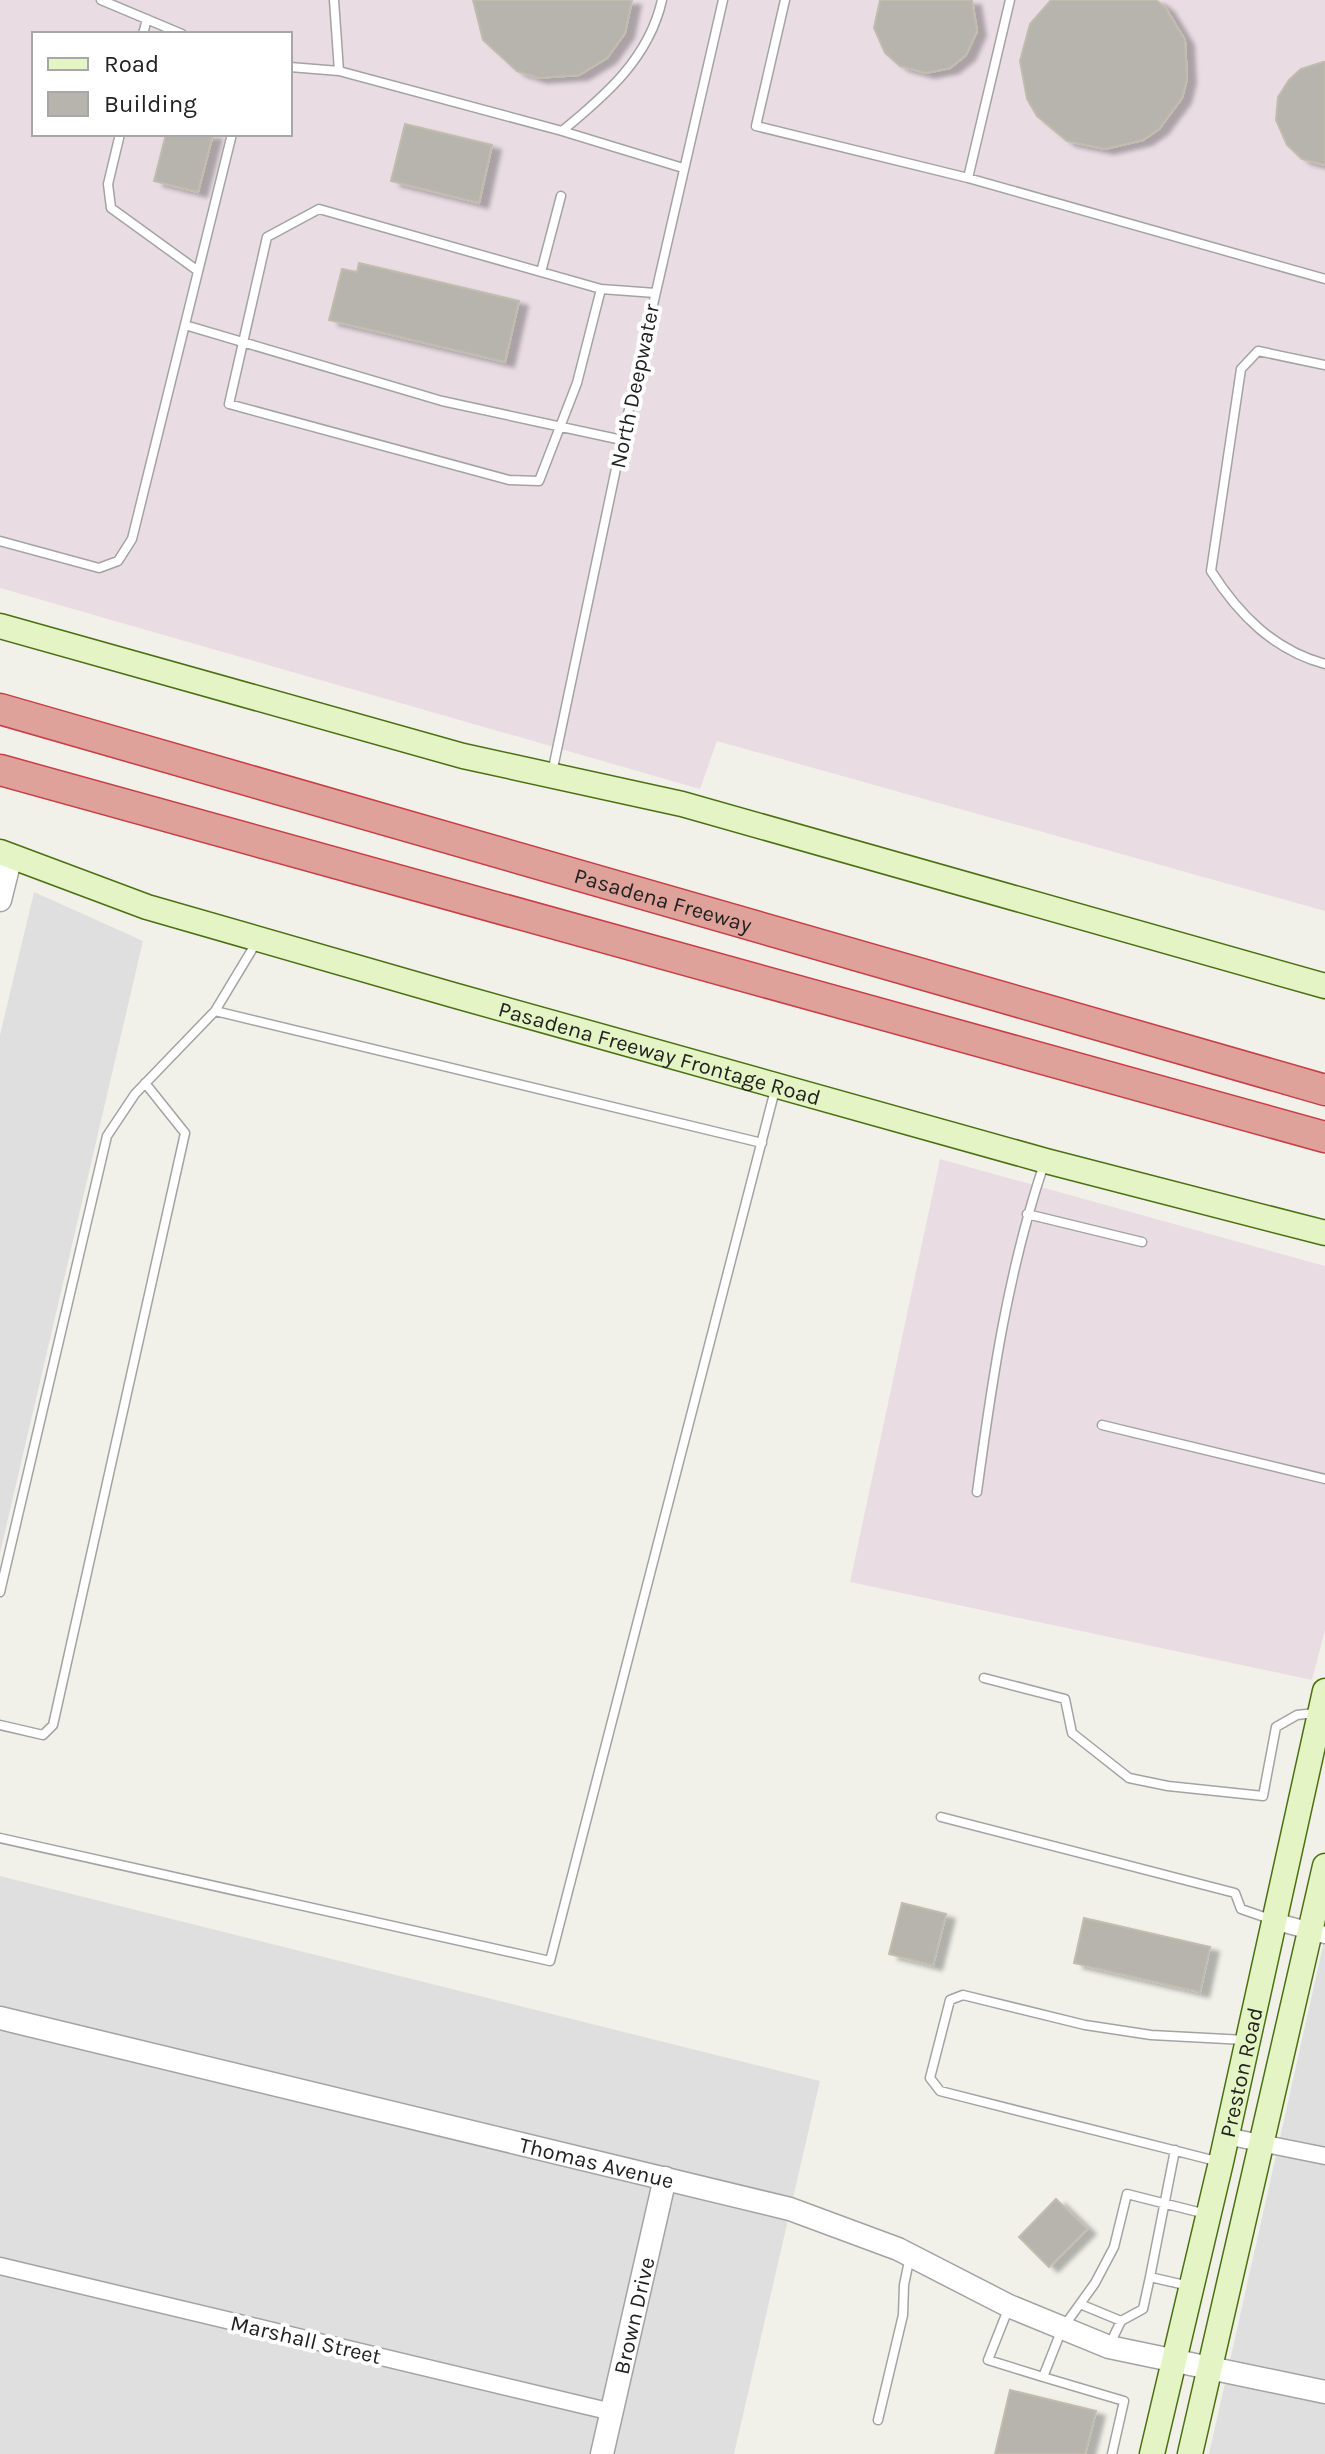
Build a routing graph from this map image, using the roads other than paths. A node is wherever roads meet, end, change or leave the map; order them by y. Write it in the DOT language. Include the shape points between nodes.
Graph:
graph roads {
  1 [pos="101,0"];
  2 [pos="334,0"];
  3 [pos="659,0"];
  4 [pos="723,0"];
  5 [pos="785,0"];
  6 [pos="1010,0"];
  7 [pos="147,19"];
  8 [pos="144,32"];
  9 [pos="177,32"];
  10 [pos="292,67"];
  11 [pos="339,71"];
  12 [pos="562,131"];
  13 [pos="120,136"];
  14 [pos="232,136"];
  15 [pos="683,168"];
  16 [pos="968,178"];
  17 [pos="561,196"];
  18 [pos="198,271"];
  19 [pos="541,272"];
  20 [pos="1325,279"];
  21 [pos="601,289"];
  22 [pos="655,293"];
  23 [pos="185,325"];
  24 [pos="244,342"];
  25 [pos="1325,365"];
  26 [pos="561,425"];
  27 [pos="622,440"];
  28 [pos="0,541"];
  29 [pos="0,626"];
  30 [pos="1325,664"];
  31 [pos="0,709"];
  32 [pos="0,770"];
  33 [pos="552,774"];
  34 [pos="6,854"];
  35 [pos="0,900"];
  36 [pos="258,939"];
  37 [pos="1325,986"];
  38 [pos="215,1011"];
  39 [pos="145,1083"];
  40 [pos="777,1085"];
  41 [pos="1316,1088"];
  42 [pos="1325,1137"];
  43 [pos="762,1143"];
  44 [pos="1046,1161"];
  45 [pos="1027,1214"];
  46 [pos="1325,1216"];
  47 [pos="1300,1226"];
  48 [pos="1325,1233"];
  49 [pos="1142,1242"];
  50 [pos="1102,1425"];
  51 [pos="1325,1479"];
  52 [pos="977,1492"];
  53 [pos="0,1592"];
  54 [pos="984,1678"];
  55 [pos="1323,1706"];
  56 [pos="0,1725"];
  57 [pos="941,1817"];
  58 [pos="0,1838"];
  59 [pos="1325,1866"];
  60 [pos="1274,1921"];
  61 [pos="1317,1933"];
  62 [pos="0,2018"];
  63 [pos="1249,2040"];
  64 [pos="1226,2136"];
  65 [pos="1262,2142"];
  66 [pos="1175,2150"];
  67 [pos="1325,2156"];
  68 [pos="1221,2162"];
  69 [pos="665,2178"];
  70 [pos="1165,2204"];
  71 [pos="1209,2214"];
  72 [pos="911,2255"];
  73 [pos="0,2266"];
  74 [pos="1150,2277"];
  75 [pos="1191,2286"];
  76 [pos="1080,2304"];
  77 [pos="1009,2306"];
  78 [pos="1121,2321"];
  79 [pos="1062,2329"];
  80 [pos="1109,2347"];
  81 [pos="1173,2363"];
  82 [pos="1211,2367"];
  83 [pos="1043,2377"];
  84 [pos="1325,2392"];
  85 [pos="612,2412"];
  86 [pos="878,2420"];
  87 [pos="602,2454"];
  88 [pos="1112,2454"];
  89 [pos="1152,2454"];
  90 [pos="1190,2454"];
  1 -- 7 [label="lane"];
  2 -- 11 [label="lane"];
  3 -- 12 [label="lane" via="655,28 640,55"];
  4 -- 15 [label="lane, North Deepwater"];
  5 -- 16 [label="lane" via="756,126"];
  6 -- 16 [label="lane"];
  7 -- 8 [label="lane"];
  7 -- 9 [label="lane"];
  10 -- 11 [label="lane"];
  11 -- 12 [label="lane"];
  12 -- 15 [label="lane"];
  13 -- 18 [label="lane" via="108,184 111,208"];
  14 -- 18 [label="lane"];
  15 -- 22 [label="lane, North Deepwater"];
  16 -- 20 [label="lane"];
  17 -- 19 [label="lane"];
  18 -- 23 [label="lane"];
  19 -- 21 [label="lane"];
  19 -- 24 [label="lane" via="319,209 267,237"];
  21 -- 22 [label="lane"];
  21 -- 26 [label="lane"];
  22 -- 27 [label="lane, North Deepwater"];
  23 -- 24 [label="lane"];
  23 -- 28 [label="lane" via="132,539 118,561 99,568"];
  24 -- 26 [label="lane" via="442,401"];
  24 -- 26 [label="lane" via="229,404 509,480 539,481"];
  25 -- 30 [label="lane" via="1258,351 1241,369 1211,571 1260,631 1297,656"];
  26 -- 27 [label="lane"];
  27 -- 33 [label="lane, North Deepwater"];
  29 -- 33 [label="main road" via="463,756"];
  31 -- 41 [label="highway, Pasadena Freeway"];
  32 -- 42 [label="highway"];
  33 -- 37 [label="main road" via="682,804"];
  34 -- 35 [label="street"];
  34 -- 36 [label="main road, Pasadena Freeway Frontage Road" via="147,907"];
  36 -- 38 [label="lane"];
  36 -- 40 [label="main road, Pasadena Freeway Frontage Road"];
  38 -- 39 [label="lane"];
  38 -- 43 [label="lane"];
  39 -- 53 [label="lane" via="107,1136"];
  39 -- 56 [label="lane" via="185,1133 53,1725 43,1735"];
  40 -- 43 [label="lane"];
  40 -- 44 [label="main road, Pasadena Freeway Frontage Road"];
  43 -- 58 [label="lane" via="550,1961"];
  44 -- 45 [label="lane"];
  44 -- 47 [label="main road, Pasadena Freeway Frontage Road"];
  45 -- 49 [label="lane"];
  45 -- 52 [label="lane" via="995,1352"];
  46 -- 47 [label="main road"];
  47 -- 48 [label="main road, Pasadena Freeway Frontage Road"];
  50 -- 51 [label="lane"];
  54 -- 55 [label="lane" via="1065,1699 1072,1733 1129,1778 1263,1796 1276,1727"];
  55 -- 60 [label="main road, Preston Road"];
  57 -- 60 [label="lane" via="1235,1893 1241,1909"];
  59 -- 61 [label="main road, Preston Road"];
  60 -- 61 [label="street"];
  60 -- 63 [label="main road, Preston Road"];
  61 -- 65 [label="main road, Preston Road"];
  62 -- 69 [label="street, Thomas Avenue"];
  63 -- 64 [label="main road, Preston Road"];
  63 -- 66 [label="lane" via="1151,2035 963,1995 950,2000 930,2078 940,2091"];
  64 -- 65 [label="street"];
  64 -- 68 [label="main road, Preston Road"];
  65 -- 67 [label="street"];
  65 -- 82 [label="main road, Preston Road"];
  66 -- 68 [label="lane"];
  66 -- 70 [label="lane"];
  68 -- 71 [label="main road, Preston Road"];
  69 -- 72 [label="street, Thomas Avenue" via="790,2209"];
  69 -- 85 [label="street, Brown Drive"];
  70 -- 71 [label="lane"];
  70 -- 74 [label="lane"];
  70 -- 76 [label="lane" via="1127,2194 1114,2247"];
  71 -- 75 [label="main road, Preston Road"];
  72 -- 77 [label="street, Thomas Avenue"];
  72 -- 86 [label="lane"];
  73 -- 85 [label="street, Marshall Street"];
  74 -- 75 [label="lane"];
  74 -- 78 [label="lane" via="1143,2309"];
  75 -- 81 [label="main road, Preston Road"];
  76 -- 78 [label="lane"];
  76 -- 79 [label="lane"];
  77 -- 79 [label="street, Thomas Avenue"];
  77 -- 83 [label="lane" via="988,2360"];
  78 -- 80 [label="lane"];
  79 -- 80 [label="street, Thomas Avenue"];
  79 -- 83 [label="lane"];
  80 -- 81 [label="street, Thomas Avenue"];
  81 -- 82 [label="street, Thomas Avenue"];
  81 -- 89 [label="main road, Preston Road"];
  82 -- 84 [label="street, Thomas Avenue"];
  82 -- 90 [label="main road, Preston Road"];
  83 -- 88 [label="lane" via="1124,2401"];
  85 -- 87 [label="street, Brown Drive"];
}
